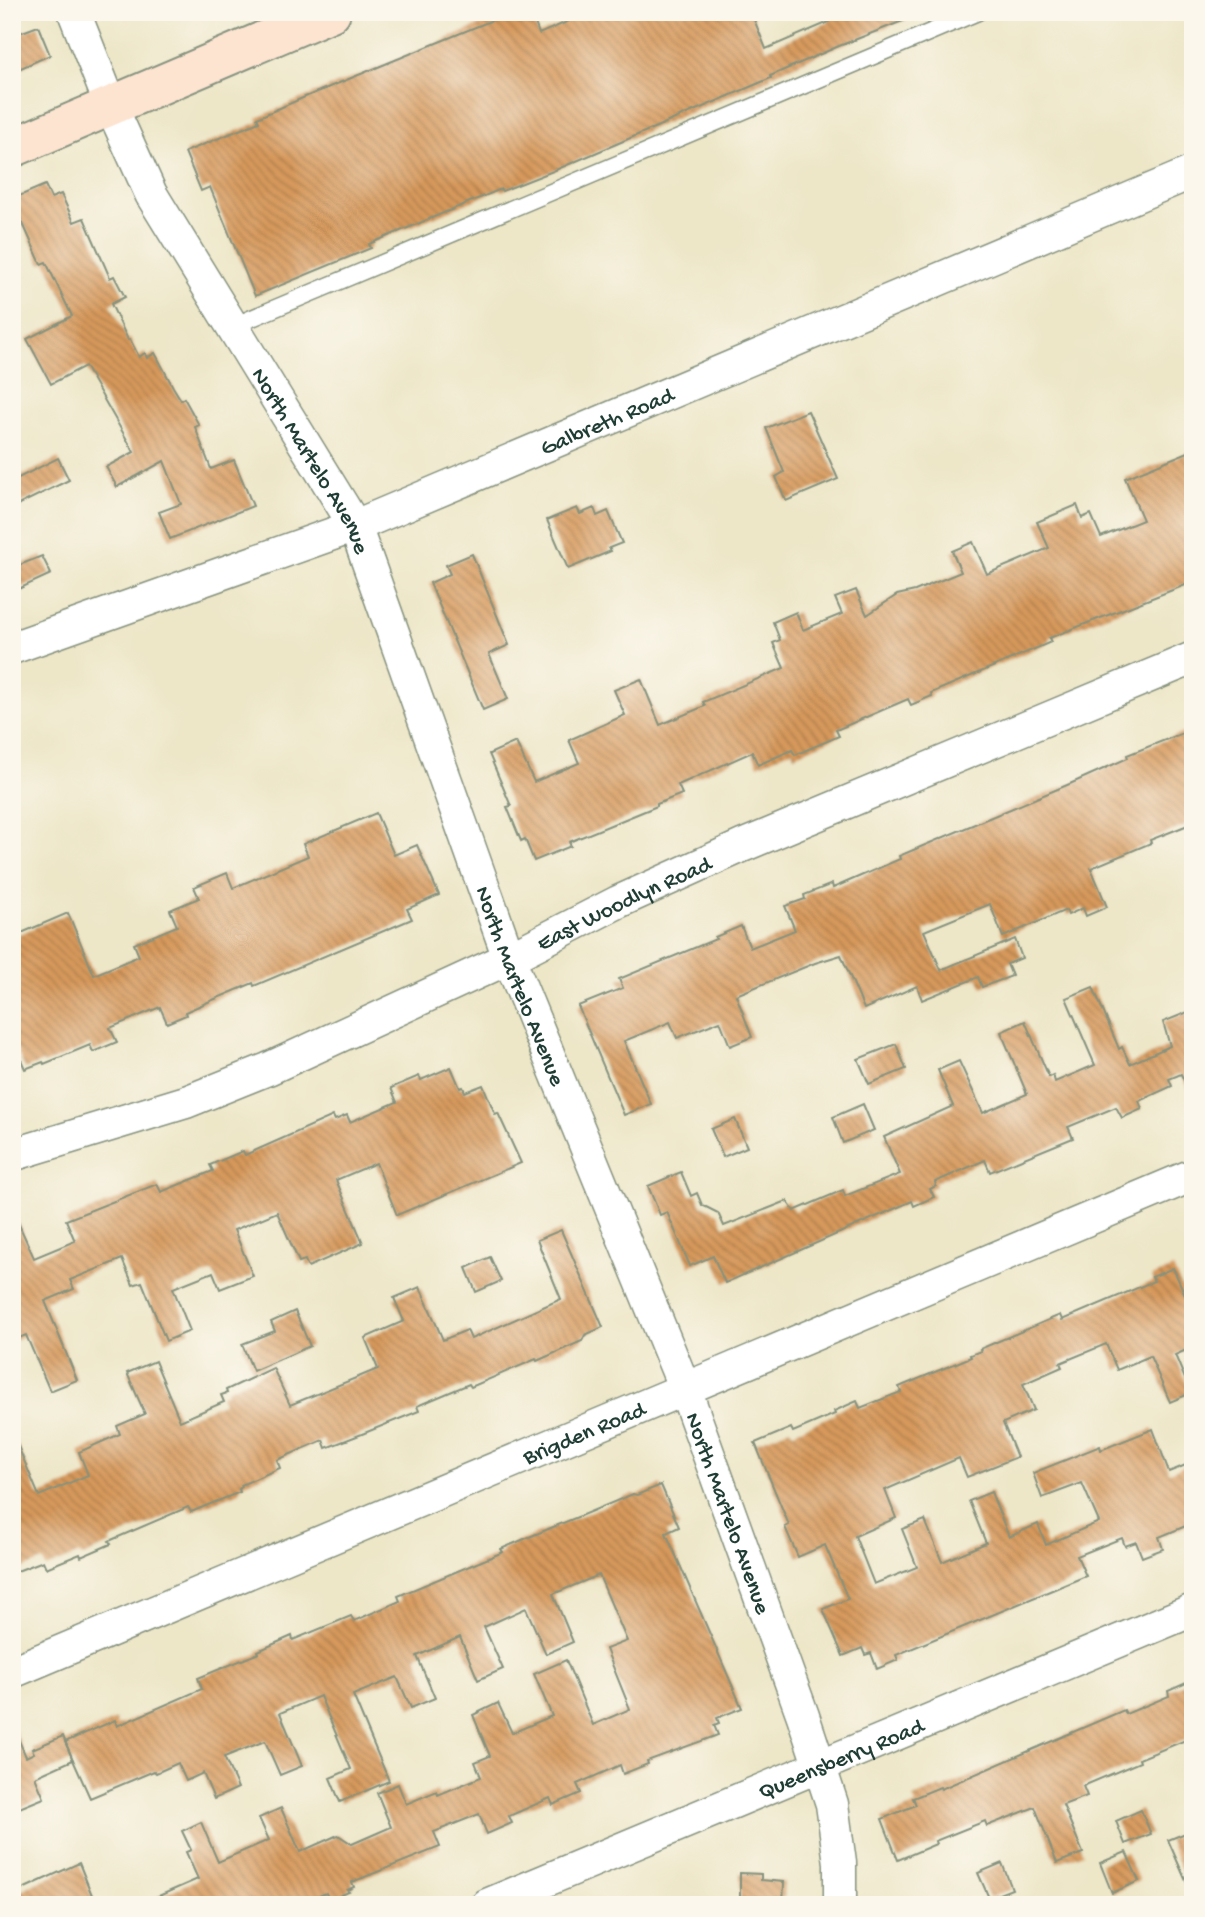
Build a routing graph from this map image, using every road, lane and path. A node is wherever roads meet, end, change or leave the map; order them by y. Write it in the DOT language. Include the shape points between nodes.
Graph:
graph roads {
  1 [pos="74,12"];
  2 [pos="331,12"];
  3 [pos="978,12"];
  4 [pos="111,106"];
  5 [pos="12,148"];
  6 [pos="1193,172"];
  7 [pos="233,326"];
  8 [pos="355,526"];
  9 [pos="12,648"];
  10 [pos="1193,658"];
  11 [pos="509,958"];
  12 [pos="12,1155"];
  13 [pos="1193,1175"];
  14 [pos="685,1389"];
  15 [pos="1193,1610"];
  16 [pos="12,1672"];
  17 [pos="820,1767"];
  18 [pos="487,1905"];
  19 [pos="840,1905"];
  1 -- 4 [label="street, North Martelo Avenue"];
  2 -- 4 [label="main road"];
  3 -- 7 [label="lane"];
  4 -- 5 [label="main road"];
  4 -- 7 [label="street, North Martelo Avenue" via="151,194"];
  6 -- 8 [label="street, Galbreth Road"];
  7 -- 8 [label="street, North Martelo Avenue"];
  8 -- 9 [label="street, Galbreth Road"];
  8 -- 11 [label="street, North Martelo Avenue"];
  10 -- 11 [label="street, East Woodlyn Road" via="743,846"];
  11 -- 12 [label="street, East Woodlyn Road" via="186,1102"];
  11 -- 14 [label="street, North Martelo Avenue"];
  13 -- 14 [label="street, Brigden Road"];
  14 -- 16 [label="street, Brigden Road"];
  14 -- 17 [label="street, North Martelo Avenue"];
  15 -- 17 [label="street, Queensberry Road"];
  17 -- 18 [label="street, Queensberry Road"];
  17 -- 19 [label="street, North Martelo Avenue" via="832,1804"];
}
